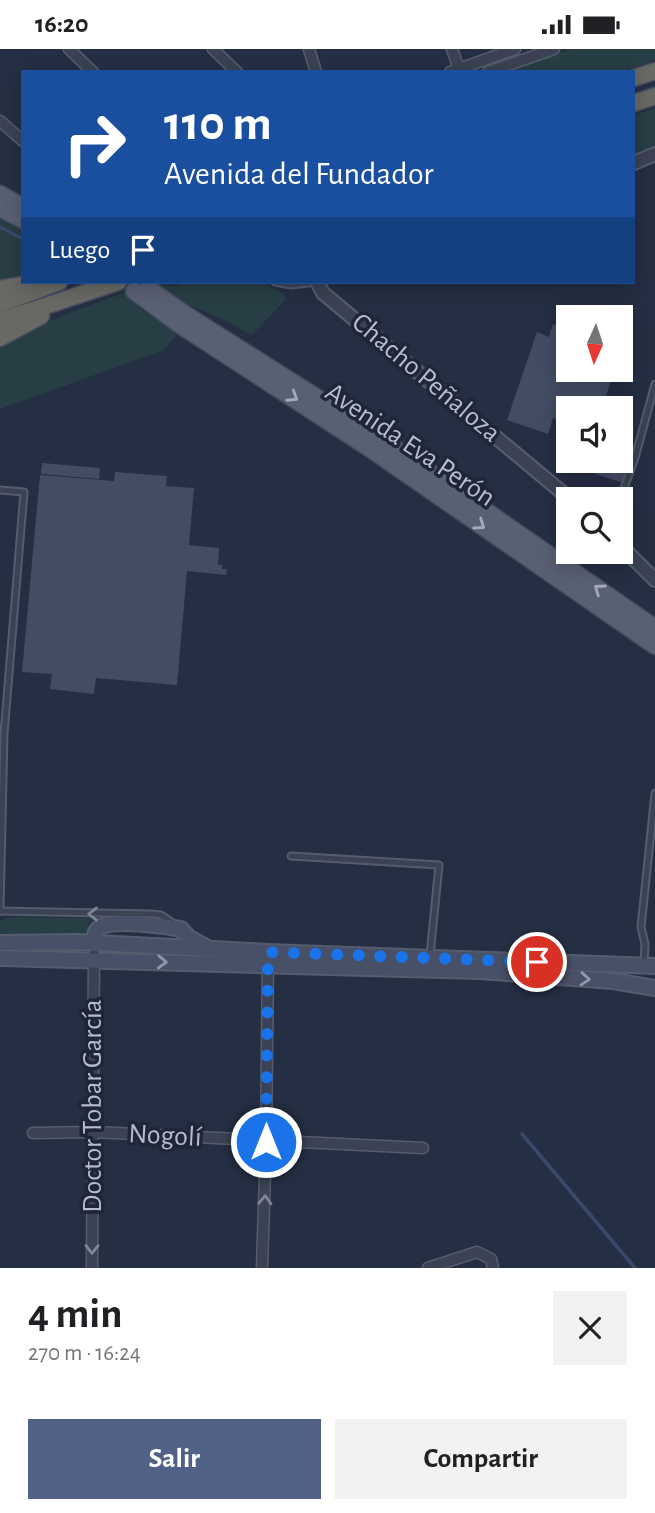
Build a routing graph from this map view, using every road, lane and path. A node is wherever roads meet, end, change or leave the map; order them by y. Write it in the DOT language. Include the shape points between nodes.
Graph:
graph roads {
  1 [pos="69,49"];
  2 [pos="214,49"];
  3 [pos="309,49"];
  4 [pos="452,49"];
  5 [pos="515,49"];
  6 [pos="554,49"];
  7 [pos="91,70"];
  8 [pos="235,70"];
  9 [pos="315,70"];
  10 [pos="456,70"];
  11 [pos="459,70"];
  12 [pos="494,70"];
  13 [pos="655,71"];
  14 [pos="635,78"];
  15 [pos="655,96"];
  16 [pos="635,103"];
  17 [pos="0,121"];
  18 [pos="21,139"];
  19 [pos="655,154"];
  20 [pos="635,163"];
  21 [pos="0,194"];
  22 [pos="21,206"];
  23 [pos="0,208"];
  24 [pos="21,219"];
  25 [pos="26,284"];
  26 [pos="54,284"];
  27 [pos="112,284"];
  28 [pos="318,284"];
  29 [pos="100,288"];
  30 [pos="0,289"];
  31 [pos="0,304"];
  32 [pos="0,321"];
  33 [pos="0,338"];
  34 [pos="655,384"];
  35 [pos="556,487"];
  36 [pos="624,487"];
  37 [pos="0,490"];
  38 [pos="633,558"];
  39 [pos="655,580"];
  40 [pos="655,628"];
  41 [pos="655,646"];
  42 [pos="2,734"];
  43 [pos="655,793"];
  44 [pos="291,856"];
  45 [pos="0,911"];
  46 [pos="181,929"];
  47 [pos="0,943"];
  48 [pos="94,944"];
  49 [pos="211,949"];
  50 [pos="430,957"];
  51 [pos="0,958"];
  52 [pos="268,959"];
  53 [pos="94,960"];
  54 [pos="650,966"];
  55 [pos="655,988"];
  56 [pos="94,1132"];
  57 [pos="33,1133"];
  58 [pos="266,1142"];
  59 [pos="424,1148"];
  60 [pos="492,1263"];
  61 [pos="92,1268"];
  62 [pos="262,1268"];
  63 [pos="428,1268"];
  1 -- 7 [label="street"];
  2 -- 8 [label="street"];
  3 -- 9 [label="street"];
  4 -- 10 [label="street"];
  5 -- 11 [label="street"];
  6 -- 12 [label="street"];
  13 -- 14 [label="highway"];
  15 -- 16 [label="highway"];
  17 -- 18 [label="street"];
  19 -- 20 [label="street"];
  21 -- 22 [label="main road"];
  23 -- 24 [label="main road"];
  25 -- 30 [label="highway"];
  26 -- 31 [label="highway"];
  27 -- 29 [label="highway"];
  28 -- 35 [label="street, Chacho Peñaloza" via="323,293"];
  29 -- 32 [label="highway"];
  29 -- 33 [label="highway"];
  34 -- 36 [label="lane"];
  37 -- 42 [label="lane" via="24,492"];
  38 -- 39 [label="street"];
  40 -- 41 [label="main road, Avenida Eva Perón, one-way" via="379,437 141,289 180,325 369,448"];
  42 -- 45 [label="lane"];
  43 -- 54 [label="lane" via="641,927"];
  44 -- 50 [label="lane" via="439,865"];
  46 -- 45 [label="lane, one-way" via="161,915"];
  46 -- 48 [label="main road" via="107,925 96,931"];
  46 -- 49 [label="main road"];
  47 -- 48 [label="main road"];
  48 -- 49 [label="main road"];
  48 -- 53 [label="street, Doctor Tobar García"];
  49 -- 52 [label="main road"];
  50 -- 52 [label="main road"];
  50 -- 54 [label="main road"];
  51 -- 53 [label="main road"];
  53 -- 52 [label="main road, one-way"];
  52 -- 55 [label="main road, one-way" via="480,971"];
  52 -- 58 [label="street"];
  53 -- 56 [label="street, Doctor Tobar García"];
  56 -- 57 [label="street, Nogolí"];
  56 -- 58 [label="street, Nogolí"];
  56 -- 61 [label="street, Doctor Tobar García, one-way"];
  58 -- 59 [label="street, Nogolí"];
  62 -- 58 [label="street, one-way"];
  60 -- 63 [label="street" via="477,1252"];
}
